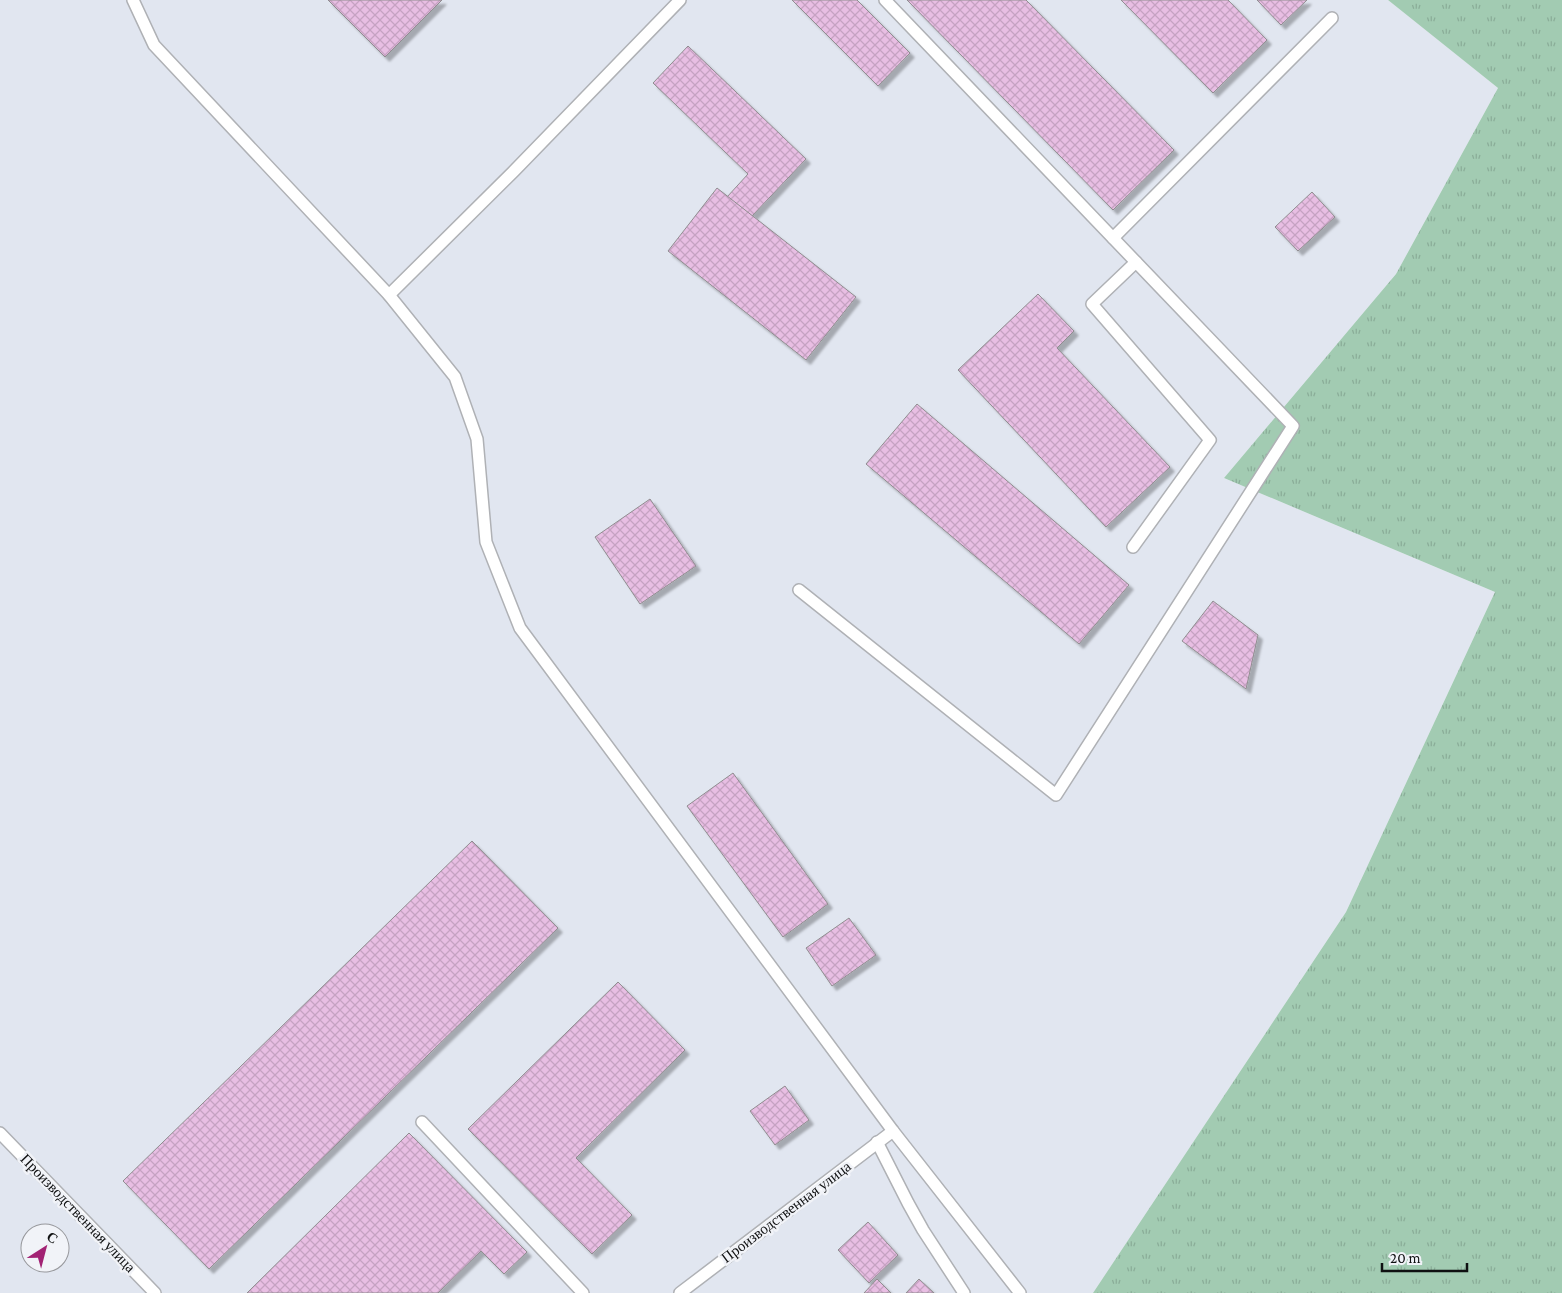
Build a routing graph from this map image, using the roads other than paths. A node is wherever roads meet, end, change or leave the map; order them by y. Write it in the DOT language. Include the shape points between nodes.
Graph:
graph roads {
  1 [pos="133,0"];
  2 [pos="680,0"];
  3 [pos="885,0"];
  4 [pos="1332,18"];
  5 [pos="1113,238"];
  6 [pos="1136,262"];
  7 [pos="389,295"];
  8 [pos="1133,547"];
  9 [pos="799,590"];
  10 [pos="422,1122"];
  11 [pos="892,1131"];
  12 [pos="0,1133"];
  13 [pos="878,1142"];
  14 [pos="155,1293"];
  15 [pos="583,1293"];
  16 [pos="680,1293"];
  17 [pos="964,1293"];
  18 [pos="1020,1293"];
  1 -- 7 [label="lane" via="154,45"];
  2 -- 7 [label="lane"];
  3 -- 5 [label="lane"];
  4 -- 5 [label="lane"];
  5 -- 6 [label="lane"];
  6 -- 8 [label="lane" via="1092,304 1210,440"];
  6 -- 9 [label="lane" via="1293,426 1056,795"];
  7 -- 11 [label="lane" via="455,377 477,438 486,542 520,628"];
  10 -- 15 [label="lane"];
  11 -- 13 [label="lane, Производственная улица"];
  11 -- 18 [label="lane"];
  12 -- 14 [label="lane, Производственная улица"];
  13 -- 16 [label="lane, Производственная улица"];
  13 -- 17 [label="lane" via="923,1230"];
}
